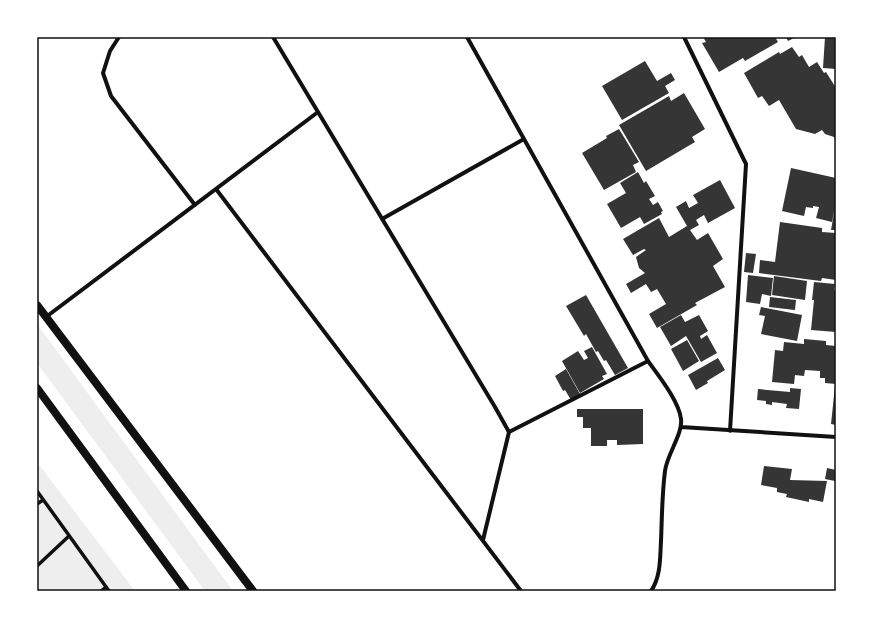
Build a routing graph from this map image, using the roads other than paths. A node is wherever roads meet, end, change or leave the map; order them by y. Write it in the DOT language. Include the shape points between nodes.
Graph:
graph roads {
  1 [pos="119,37"];
  2 [pos="273,37"];
  3 [pos="467,37"];
  4 [pos="684,37"];
  5 [pos="318,112"];
  6 [pos="524,138"];
  7 [pos="216,189"];
  8 [pos="195,205"];
  9 [pos="382,219"];
  10 [pos="37,305"];
  11 [pos="46,317"];
  12 [pos="648,361"];
  13 [pos="37,388"];
  14 [pos="681,427"];
  15 [pos="730,431"];
  16 [pos="508,432"];
  17 [pos="836,437"];
  18 [pos="37,491"];
  19 [pos="43,500"];
  20 [pos="37,504"];
  21 [pos="69,536"];
  22 [pos="483,540"];
  23 [pos="37,566"];
  24 [pos="108,589"];
  25 [pos="101,591"];
  26 [pos="186,591"];
  27 [pos="253,591"];
  28 [pos="521,591"];
  29 [pos="651,591"];
  1 -- 8 [label="street" via="110,51 103,73 111,96"];
  2 -- 5 [label="street"];
  3 -- 6 [label="street"];
  4 -- 15 [label="street" via="746,164"];
  5 -- 7 [label="street"];
  5 -- 9 [label="street"];
  6 -- 9 [label="street"];
  6 -- 12 [label="street"];
  7 -- 8 [label="street"];
  7 -- 22 [label="street"];
  8 -- 11 [label="street"];
  9 -- 16 [label="street"];
  10 -- 11 [label="main road"];
  11 -- 27 [label="main road"];
  12 -- 14 [label="street" via="672,397 679,411"];
  12 -- 16 [label="street"];
  13 -- 26 [label="main road"];
  14 -- 15 [label="street"];
  14 -- 29 [label="street" via="666,464 659,571"];
  15 -- 17 [label="street"];
  16 -- 22 [label="street"];
  18 -- 19 [label="street"];
  19 -- 20 [label="street"];
  19 -- 21 [label="street"];
  21 -- 23 [label="street"];
  21 -- 24 [label="street"];
  22 -- 28 [label="street"];
  24 -- 25 [label="street"];
}
